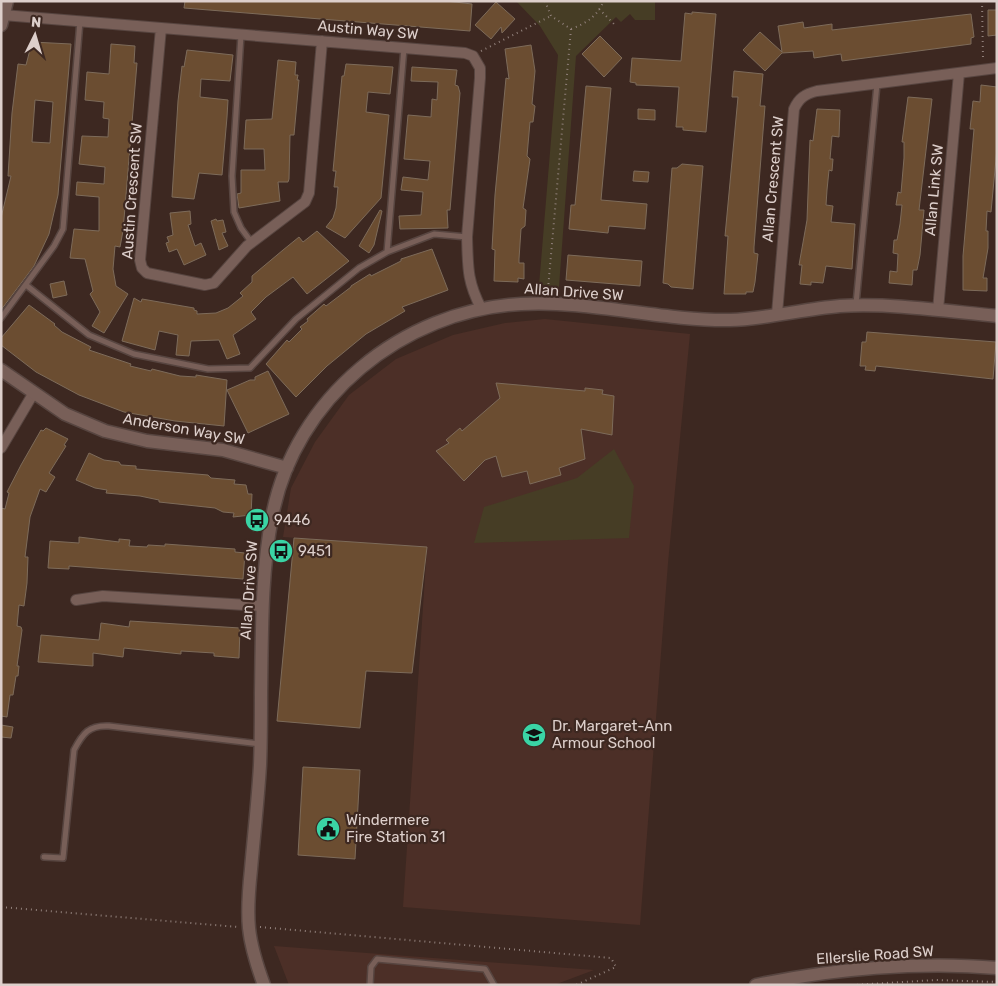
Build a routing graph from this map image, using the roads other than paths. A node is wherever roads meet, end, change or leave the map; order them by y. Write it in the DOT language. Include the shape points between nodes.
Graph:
graph roads {
  1 [pos="7,1"];
  2 [pos="2,20"];
  3 [pos="80,21"];
  4 [pos="161,28"];
  5 [pos="241,34"];
  6 [pos="322,41"];
  7 [pos="404,48"];
  8 [pos="997,68"];
  9 [pos="959,72"];
  10 [pos="877,83"];
  11 [pos="467,237"];
  12 [pos="252,243"];
  13 [pos="387,252"];
  14 [pos="26,285"];
  15 [pos="856,306"];
  16 [pos="481,308"];
  17 [pos="938,310"];
  18 [pos="777,314"];
  19 [pos="997,316"];
  20 [pos="1,318"];
  21 [pos="1,370"];
  22 [pos="32,394"];
  23 [pos="1,448"];
  24 [pos="287,468"];
  25 [pos="76,600"];
  26 [pos="262,606"];
  27 [pos="260,744"];
  28 [pos="44,857"];
  29 [pos="997,968"];
  30 [pos="264,985"];
  31 [pos="370,985"];
  32 [pos="494,985"];
  33 [pos="756,985"];
  1 -- 2 [label="street"];
  2 -- 3 [label="street, Austin Way SW"];
  3 -- 4 [label="street, Austin Way SW"];
  3 -- 14 [label="lane" via="64,229"];
  4 -- 5 [label="street, Austin Way SW"];
  4 -- 12 [label="street, Austin Crescent SW" via="140,260 142,268 147,273 205,285 214,283"];
  5 -- 6 [label="street, Austin Way SW"];
  5 -- 12 [label="lane" via="232,176 234,212"];
  6 -- 7 [label="street, Austin Way SW"];
  6 -- 12 [label="street, Austin Crescent SW" via="309,194 305,202"];
  7 -- 11 [label="street, Austin Way SW" via="465,53 473,56 480,68"];
  7 -- 13 [label="lane"];
  8 -- 9 [label="street, Allan Crescent SW"];
  9 -- 10 [label="street, Allan Crescent SW"];
  9 -- 17 [label="street, Allan Link SW"];
  10 -- 15 [label="lane"];
  10 -- 18 [label="street, Allan Crescent SW" via="807,93 798,100 794,109"];
  11 -- 13 [label="lane" via="434,234"];
  11 -- 16 [label="street" via="470,287"];
  13 -- 14 [label="lane" via="359,268 296,320 250,368 208,369 134,354 88,335"];
  14 -- 20 [label="lane"];
  15 -- 17 [label="street, Allan Drive SW"];
  15 -- 18 [label="street, Allan Drive SW"];
  16 -- 18 [label="street, Allan Drive SW" via="550,304 732,320"];
  16 -- 24 [label="street, Allan Drive SW" via="441,319 405,336 353,374 309,425"];
  17 -- 19 [label="street, Allan Drive SW"];
  21 -- 22 [label="street, Anderson Way SW"];
  22 -- 23 [label="street"];
  22 -- 24 [label="street, Anderson Way SW" via="65,414 105,431 147,441 223,450"];
  24 -- 26 [label="street, Allan Drive SW" via="271,517"];
  25 -- 26 [label="street" via="103,596"];
  26 -- 27 [label="street, Allan Drive SW"];
  27 -- 28 [label="lane" via="109,726 90,728 74,750 64,858"];
  27 -- 30 [label="street, Allan Drive SW" via="248,927"];
  29 -- 33 [label="street, Ellerslie Road SW" via="881,968"];
  31 -- 32 [label="lane" via="371,967 377,959 485,969"];
}
